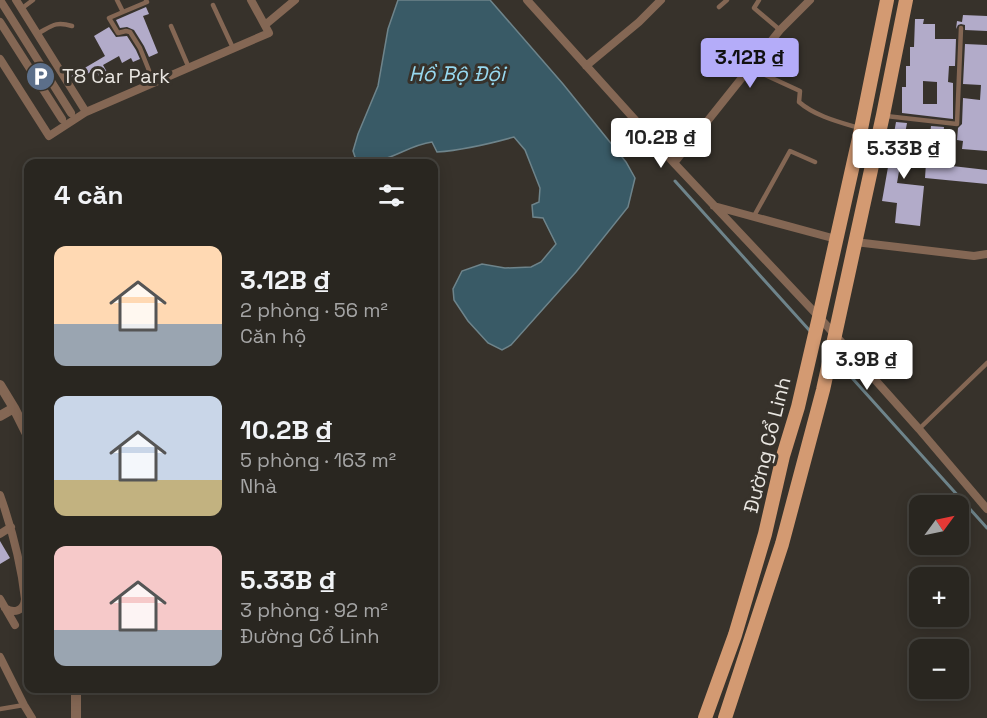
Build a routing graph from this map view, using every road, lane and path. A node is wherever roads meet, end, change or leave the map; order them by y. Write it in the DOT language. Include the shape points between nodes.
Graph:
graph roads {
  1 [pos="0,0"];
  2 [pos="16,0"];
  3 [pos="33,0"];
  4 [pos="117,0"];
  5 [pos="146,0"];
  6 [pos="250,0"];
  7 [pos="295,0"];
  8 [pos="541,0"];
  9 [pos="661,0"];
  10 [pos="727,0"];
  11 [pos="759,0"];
  12 [pos="810,0"];
  13 [pos="887,0"];
  14 [pos="906,0"];
  15 [pos="529,3"];
  16 [pos="213,5"];
  17 [pos="719,7"];
  18 [pos="16,12"];
  19 [pos="123,12"];
  20 [pos="0,23"];
  21 [pos="265,25"];
  22 [pos="72,26"];
  23 [pos="171,26"];
  24 [pos="961,28"];
  25 [pos="780,30"];
  26 [pos="37,34"];
  27 [pos="233,48"];
  28 [pos="0,60"];
  29 [pos="586,66"];
  30 [pos="189,68"];
  31 [pos="750,68"];
  32 [pos="154,83"];
  33 [pos="70,112"];
  34 [pos="86,112"];
  35 [pos="883,115"];
  36 [pos="62,119"];
  37 [pos="861,129"];
  38 [pos="857,143"];
  39 [pos="876,147"];
  40 [pos="815,162"];
  41 [pos="674,163"];
  42 [pos="714,206"];
  43 [pos="754,216"];
  44 [pos="836,239"];
  45 [pos="855,242"];
  46 [pos="987,254"];
  47 [pos="818,320"];
  48 [pos="835,339"];
  49 [pos="987,363"];
  50 [pos="0,385"];
  51 [pos="14,408"];
  52 [pos="0,416"];
  53 [pos="24,428"];
  54 [pos="919,429"];
  55 [pos="783,456"];
  56 [pos="804,463"];
  57 [pos="0,495"];
  58 [pos="987,509"];
  59 [pos="11,527"];
  60 [pos="0,534"];
  61 [pos="24,596"];
  62 [pos="0,599"];
  63 [pos="24,605"];
  64 [pos="5,608"];
  65 [pos="15,625"];
  66 [pos="0,657"];
  67 [pos="76,693"];
  68 [pos="24,705"];
  69 [pos="0,709"];
  70 [pos="33,718"];
  71 [pos="76,718"];
  72 [pos="705,718"];
  73 [pos="725,718"];
  1 -- 18 [label="street"];
  2 -- 18 [label="street"];
  3 -- 18 [label="lane"];
  4 -- 19 [label="lane"];
  5 -- 19 [label="lane"];
  6 -- 21 [label="street"];
  7 -- 21 [label="street"];
  8 -- 15 [label="street"];
  9 -- 29 [label="street"];
  10 -- 17 [label="lane"];
  11 -- 25 [label="lane" via="754,8"];
  12 -- 25 [label="street"];
  13 -- 37 [label="main road, Đường Cổ Linh"];
  14 -- 35 [label="main road, Đường Cổ Linh"];
  15 -- 29 [label="street"];
  16 -- 27 [label="lane"];
  18 -- 20 [label="street"];
  18 -- 26 [label="street"];
  18 -- 33 [label="street"];
  19 -- 32 [label="lane" via="109,18 118,33 130,32"];
  20 -- 36 [label="street"];
  21 -- 27 [label="street" via="268,33"];
  22 -- 26 [label="lane" via="56,24"];
  23 -- 30 [label="lane"];
  24 -- 35 [label="lane" via="957,124"];
  25 -- 31 [label="street"];
  26 -- 34 [label="street"];
  27 -- 30 [label="street"];
  28 -- 34 [label="street" via="49,136"];
  29 -- 41 [label="street"];
  30 -- 32 [label="street"];
  31 -- 37 [label="lane" via="800,91 799,102 809,109"];
  31 -- 41 [label="street"];
  32 -- 34 [label="street"];
  35 -- 39 [label="main road, Đường Cổ Linh"];
  37 -- 38 [label="main road, Đường Cổ Linh"];
  38 -- 39 [label="main road"];
  38 -- 44 [label="main road, Đường Cổ Linh"];
  39 -- 45 [label="main road, Đường Cổ Linh"];
  40 -- 43 [label="lane" via="790,151"];
  41 -- 42 [label="street"];
  42 -- 43 [label="street"];
  42 -- 47 [label="street"];
  43 -- 44 [label="street"];
  44 -- 47 [label="main road, Đường Cổ Linh"];
  45 -- 46 [label="street" via="974,256"];
  45 -- 48 [label="main road, Đường Cổ Linh"];
  47 -- 48 [label="street"];
  47 -- 55 [label="main road, Đường Cổ Linh"];
  48 -- 54 [label="street"];
  48 -- 56 [label="main road, Đường Cổ Linh"];
  49 -- 54 [label="lane"];
  50 -- 51 [label="street"];
  51 -- 52 [label="street"];
  51 -- 53 [label="street"];
  54 -- 58 [label="street"];
  55 -- 56 [label="main road"];
  55 -- 72 [label="main road, Đường Cổ Linh" via="762,545"];
  56 -- 73 [label="main road, Đường Cổ Linh"];
  57 -- 59 [label="street"];
  59 -- 60 [label="street"];
  59 -- 61 [label="street"];
  62 -- 64 [label="street"];
  63 -- 64 [label="street" via="11,612"];
  64 -- 65 [label="street"];
  66 -- 68 [label="street"];
  67 -- 71 [label="street"];
  68 -- 69 [label="lane"];
  68 -- 70 [label="street"];
}
